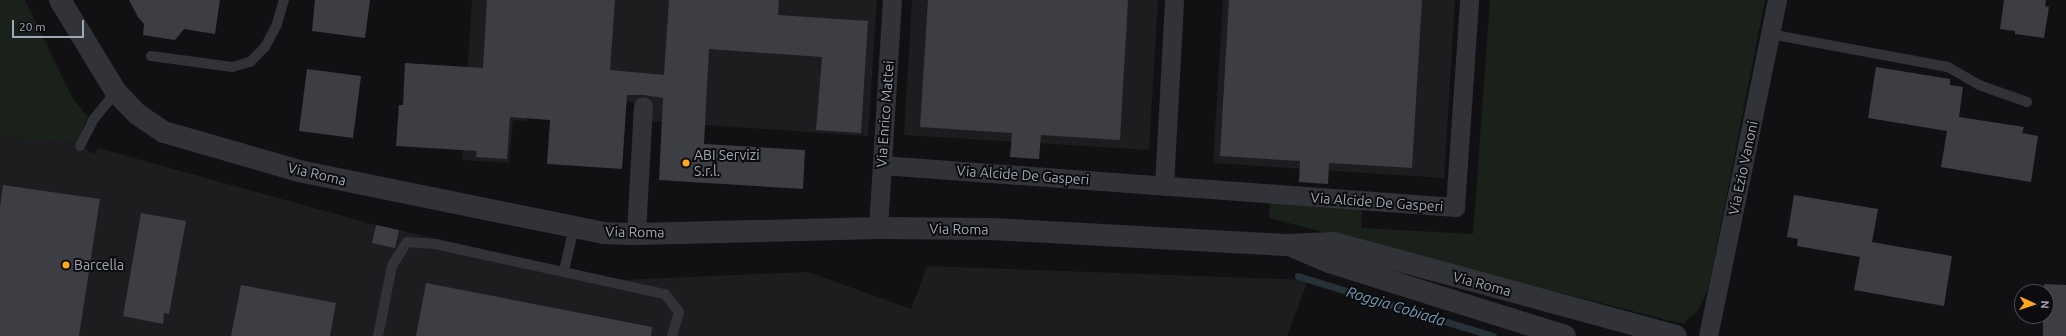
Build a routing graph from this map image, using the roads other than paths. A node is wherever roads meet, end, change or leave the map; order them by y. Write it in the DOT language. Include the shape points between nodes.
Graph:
graph roads {
  1 [pos="60,0"];
  2 [pos="284,0"];
  3 [pos="892,0"];
  4 [pos="1174,0"];
  5 [pos="1469,0"];
  6 [pos="1777,0"];
  7 [pos="1770,34"];
  8 [pos="151,56"];
  9 [pos="116,92"];
  10 [pos="2027,102"];
  11 [pos="643,106"];
  12 [pos="80,146"];
  13 [pos="882,165"];
  14 [pos="1164,186"];
  15 [pos="574,227"];
  16 [pos="878,228"];
  17 [pos="636,234"];
  18 [pos="1287,245"];
  19 [pos="564,271"];
  20 [pos="378,336"];
  21 [pos="672,336"];
  22 [pos="1565,336"];
  23 [pos="1676,336"];
  24 [pos="1708,336"];
  1 -- 9 [label="street, Via Roma"];
  2 -- 8 [label="lane" via="277,24 265,46 250,62 232,68"];
  3 -- 13 [label="street, Via Enrico Mattei"];
  4 -- 14 [label="street"];
  5 -- 14 [label="street, Via Alcide De Gasperi" via="1455,207"];
  6 -- 7 [label="street, Via Ezio Vanoni"];
  7 -- 10 [label="lane" via="1948,67 1979,85"];
  7 -- 24 [label="street, Via Ezio Vanoni"];
  9 -- 12 [label="lane" via="93,120"];
  9 -- 15 [label="street, Via Roma" via="137,114 164,132 299,171"];
  11 -- 17 [label="street"];
  13 -- 14 [label="street, Via Alcide De Gasperi"];
  13 -- 16 [label="street, Via Enrico Mattei"];
  15 -- 17 [label="street, Via Roma" via="603,233"];
  15 -- 19 [label="lane"];
  16 -- 17 [label="street, Via Roma"];
  16 -- 18 [label="street, Via Roma" via="991,229"];
  18 -- 22 [label="street, Via Roma" via="1329,262"];
  18 -- 23 [label="street, Via Roma" via="1334,243"];
  19 -- 20 [label="lane" via="435,244 407,242 392,266"];
  19 -- 21 [label="lane" via="665,294 679,312"];
}
